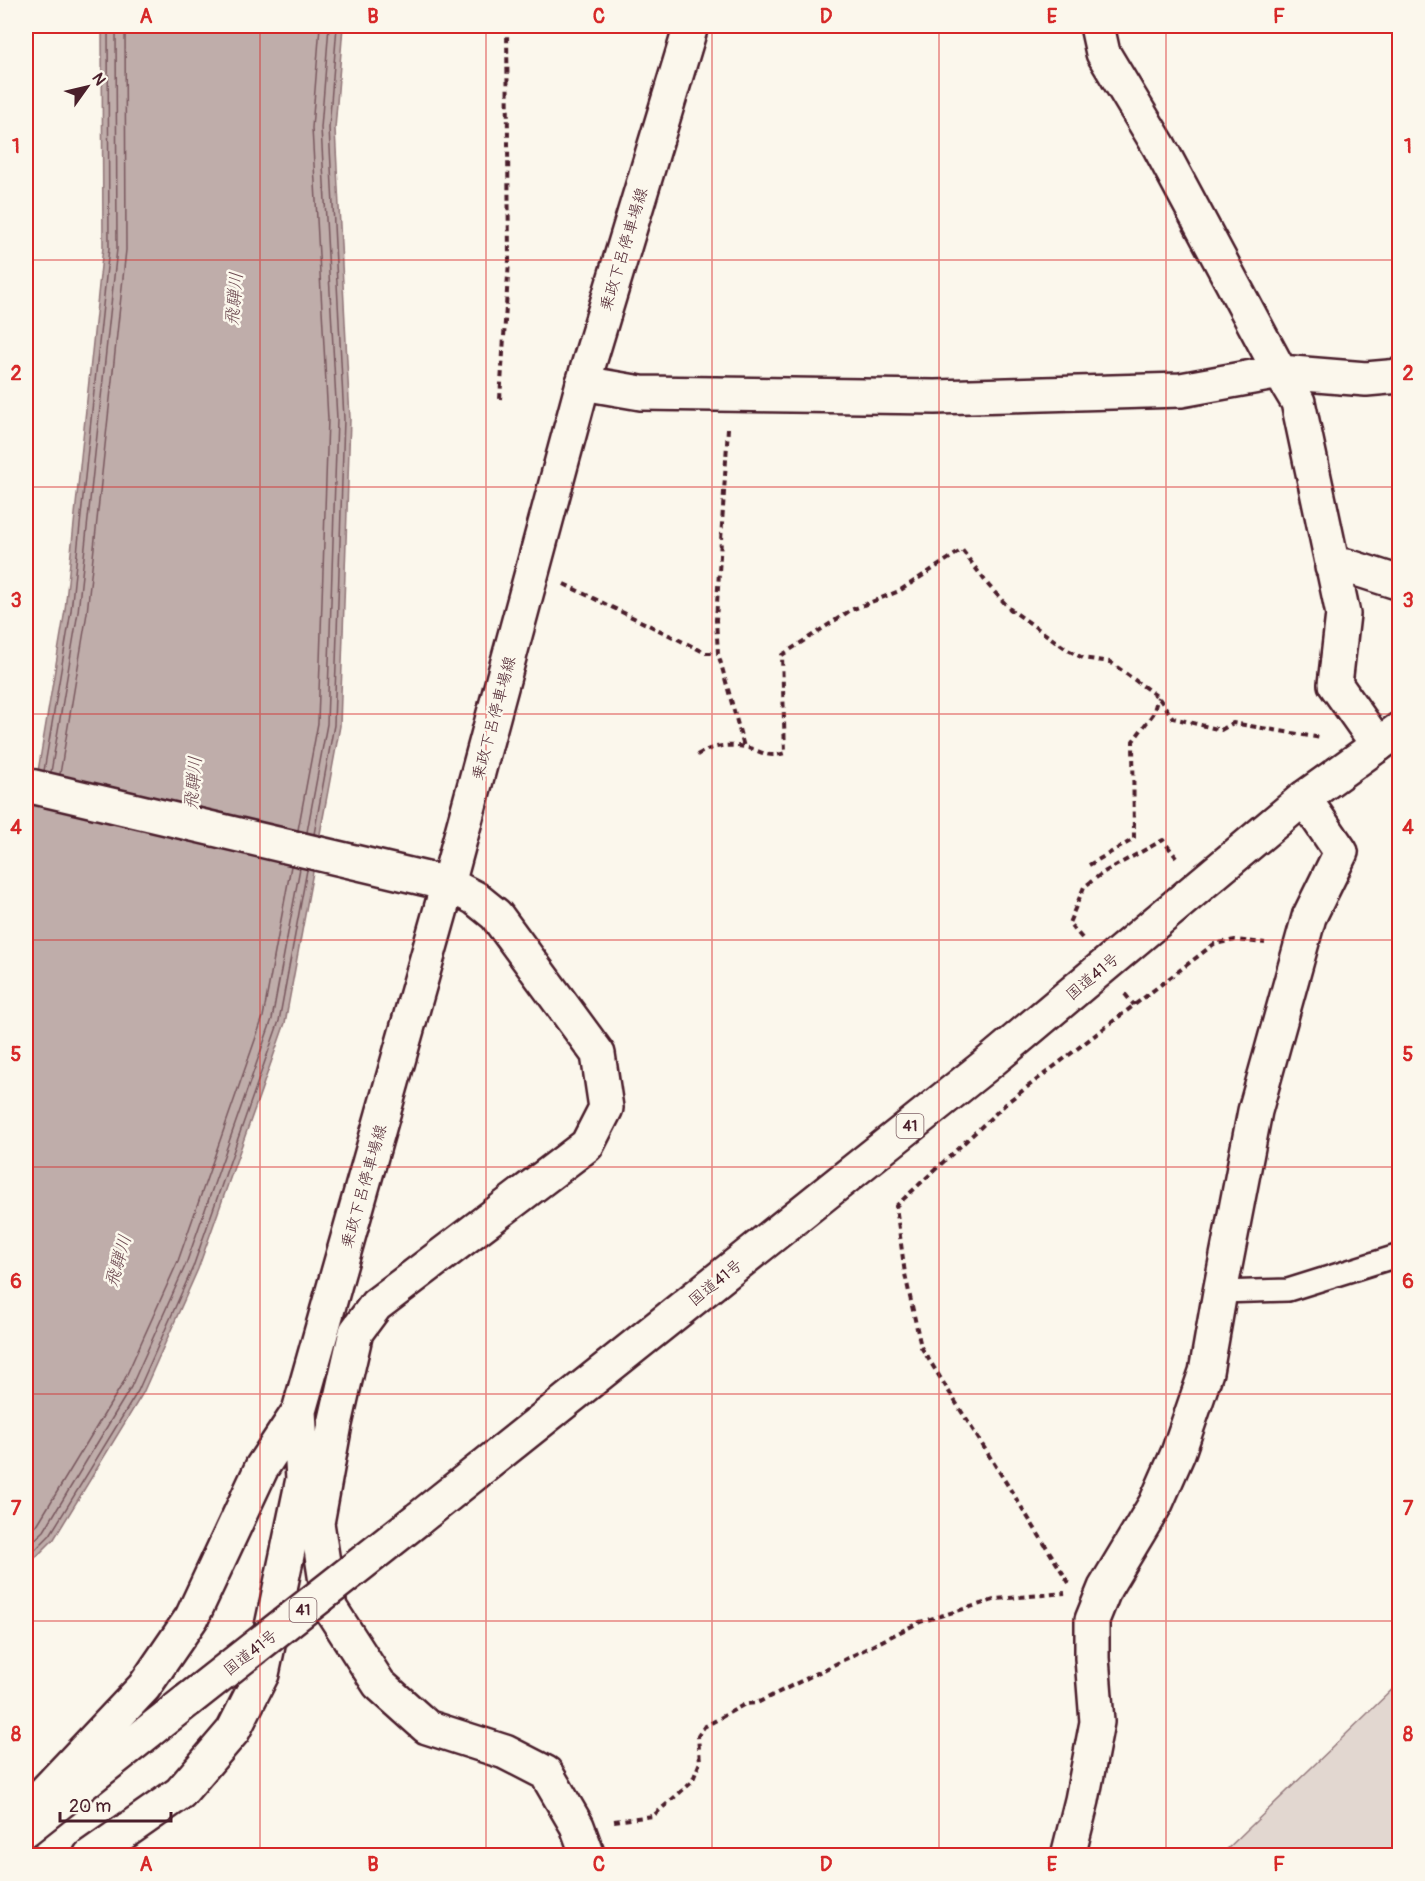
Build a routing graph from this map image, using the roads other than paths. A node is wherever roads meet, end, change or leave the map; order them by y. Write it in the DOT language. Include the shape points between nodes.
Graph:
graph roads {
  1 [pos="691,26"];
  2 [pos="1097,26"];
  3 [pos="1280,372"];
  4 [pos="1400,376"];
  5 [pos="583,383"];
  6 [pos="1332,567"];
  7 [pos="1400,583"];
  8 [pos="1389,737"];
  9 [pos="26,785"];
  10 [pos="1304,798"];
  11 [pos="448,884"];
  12 [pos="1400,1255"];
  13 [pos="1220,1292"];
  14 [pos="299,1411"];
  15 [pos="26,1812"];
  16 [pos="26,1829"];
  17 [pos="582,1841"];
  18 [pos="90,1856"];
  19 [pos="1068,1856"];
  1 -- 5 [label="main road, 乗政下呂停車場線"];
  2 -- 3 [label="main road" via="1103,54 1159,146"];
  3 -- 4 [label="main road" via="1366,379"];
  3 -- 5 [label="main road" via="1181,390 935,397 641,393"];
  3 -- 6 [label="main road" via="1298,402"];
  5 -- 11 [label="main road, 乗政下呂停車場線"];
  6 -- 7 [label="main road" via="1347,566"];
  6 -- 8 [label="main road" via="1343,614 1335,684"];
  8 -- 10 [label="main road, 国道41号 / 41"];
  9 -- 11 [label="main road"];
  10 -- 13 [label="main road" via="1341,852 1309,917 1255,1111"];
  10 -- 16 [label="main road, 国道41号 / 41, bridge" via="986,1066"];
  11 -- 14 [label="main road, 乗政下呂停車場線"];
  11 -- 17 [label="main road" via="496,915 598,1054 606,1108 587,1145 376,1305 356,1332 316,1523 330,1608 379,1684 427,1727 505,1752 546,1773"];
  12 -- 13 [label="lane" via="1288,1290"];
  13 -- 19 [label="main road" via="1206,1372 1178,1453 1156,1503 1105,1587 1092,1620 1098,1722"];
  14 -- 15 [label="main road" via="262,1467 192,1617 156,1670"];
  14 -- 18 [label="main road" via="303,1479 262,1674 233,1731 180,1792"];
}
